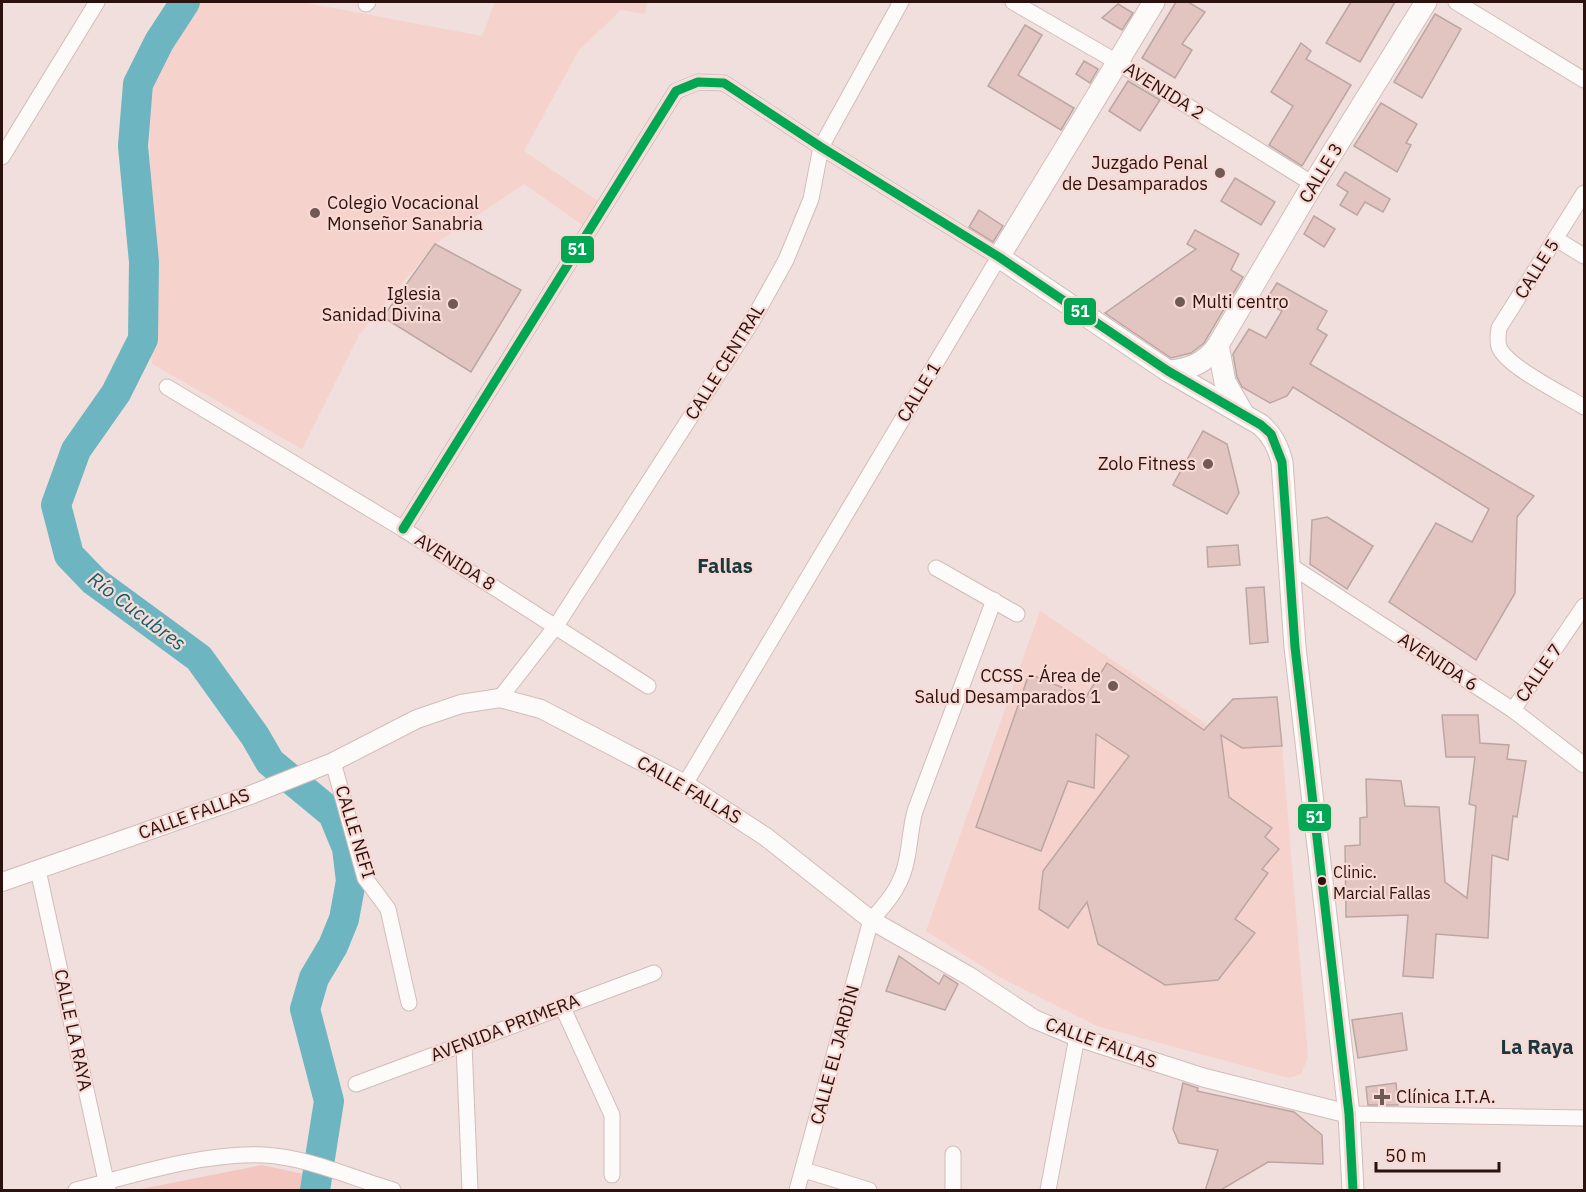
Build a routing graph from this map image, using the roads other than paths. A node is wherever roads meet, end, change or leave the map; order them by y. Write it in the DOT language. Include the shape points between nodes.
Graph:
graph roads {
  1 [pos="97,2"];
  2 [pos="901,2"];
  3 [pos="1013,2"];
  4 [pos="1154,2"];
  5 [pos="1426,2"];
  6 [pos="1456,2"];
  7 [pos="1117,62"];
  8 [pos="1584,80"];
  9 [pos="821,147"];
  10 [pos="2,157"];
  11 [pos="1313,184"];
  12 [pos="1584,193"];
  13 [pos="1556,239"];
  14 [pos="1584,256"];
  15 [pos="999,257"];
  16 [pos="1218,345"];
  17 [pos="1168,371"];
  18 [pos="168,387"];
  19 [pos="1584,407"];
  20 [pos="1245,416"];
  21 [pos="403,529"];
  22 [pos="1288,564"];
  23 [pos="936,568"];
  24 [pos="994,600"];
  25 [pos="1584,606"];
  26 [pos="1017,614"];
  27 [pos="556,626"];
  28 [pos="648,686"];
  29 [pos="500,698"];
  30 [pos="1513,710"];
  31 [pos="333,762"];
  32 [pos="1584,765"];
  33 [pos="685,784"];
  34 [pos="38,870"];
  35 [pos="2,882"];
  36 [pos="871,920"];
  37 [pos="654,973"];
  38 [pos="409,1003"];
  39 [pos="562,1006"];
  40 [pos="1077,1037"];
  41 [pos="464,1044"];
  42 [pos="356,1084"];
  43 [pos="1349,1114"];
  44 [pos="1584,1118"];
  45 [pos="953,1154"];
  46 [pos="804,1170"];
  47 [pos="612,1175"];
  48 [pos="107,1186"];
  49 [pos="76,1191"];
  50 [pos="393,1191"];
  51 [pos="470,1191"];
  52 [pos="797,1191"];
  53 [pos="869,1191"];
  54 [pos="953,1191"];
  55 [pos="1048,1191"];
  56 [pos="1353,1191"];
  1 -- 10 [label="street"];
  2 -- 9 [label="street, CALLE CENTRAL"];
  3 -- 7 [label="street, AVENIDA 2"];
  4 -- 7 [label="main road, CALLE 1"];
  5 -- 11 [label="main road, CALLE 3"];
  6 -- 8 [label="street"];
  7 -- 11 [label="street, AVENIDA 2"];
  7 -- 15 [label="main road, CALLE 1"];
  9 -- 15 [label="street"];
  9 -- 21 [label="street" via="724,83 698,82 676,91"];
  9 -- 27 [label="street, CALLE CENTRAL" via="811,199 786,260 751,323"];
  11 -- 16 [label="main road, CALLE 3"];
  12 -- 13 [label="street, CALLE 5"];
  13 -- 14 [label="street"];
  13 -- 19 [label="street, CALLE 5" via="1499,328 1499,347 1512,363"];
  15 -- 17 [label="main road"];
  15 -- 33 [label="street, CALLE 1"];
  16 -- 17 [label="main road, CALLE 3" via="1202,362"];
  16 -- 20 [label="main road" via="1225,382"];
  17 -- 20 [label="main road"];
  18 -- 21 [label="street, AVENIDA 8"];
  20 -- 22 [label="main road" via="1271,434 1282,462"];
  21 -- 27 [label="street, AVENIDA 8"];
  22 -- 30 [label="street, AVENIDA 6"];
  22 -- 43 [label="main road"];
  23 -- 24 [label="street"];
  24 -- 26 [label="street"];
  24 -- 36 [label="street" via="915,811 906,866 890,899"];
  25 -- 30 [label="street, CALLE 7"];
  27 -- 28 [label="street, AVENIDA 8"];
  27 -- 29 [label="street, CALLE CENTRAL"];
  29 -- 31 [label="street, CALLE FALLAS" via="461,704 417,719"];
  29 -- 33 [label="street, CALLE FALLAS" via="542,709"];
  30 -- 32 [label="street, AVENIDA 6"];
  31 -- 34 [label="street, CALLE FALLAS"];
  31 -- 38 [label="street, CALLE NEFI" via="365,878 388,909"];
  33 -- 36 [label="street, CALLE FALLAS" via="766,837"];
  34 -- 35 [label="street, CALLE FALLAS"];
  34 -- 48 [label="street, CALLE LA RAYA"];
  36 -- 40 [label="street, CALLE FALLAS" via="1034,1018"];
  36 -- 46 [label="street, CALLE EL JARDÌN"];
  37 -- 39 [label="street, AVENIDA PRIMERA"];
  39 -- 41 [label="street, AVENIDA PRIMERA"];
  39 -- 47 [label="street" via="612,1115"];
  40 -- 43 [label="street, CALLE FALLAS" via="1205,1078"];
  40 -- 55 [label="street"];
  41 -- 42 [label="street, AVENIDA PRIMERA"];
  41 -- 51 [label="street"];
  43 -- 44 [label="street"];
  43 -- 56 [label="main road"];
  45 -- 54 [label="street"];
  46 -- 52 [label="street, CALLE EL JARDÌN"];
  46 -- 53 [label="street"];
  48 -- 49 [label="street"];
  48 -- 50 [label="street" via="203,1160 267,1155"];
}
